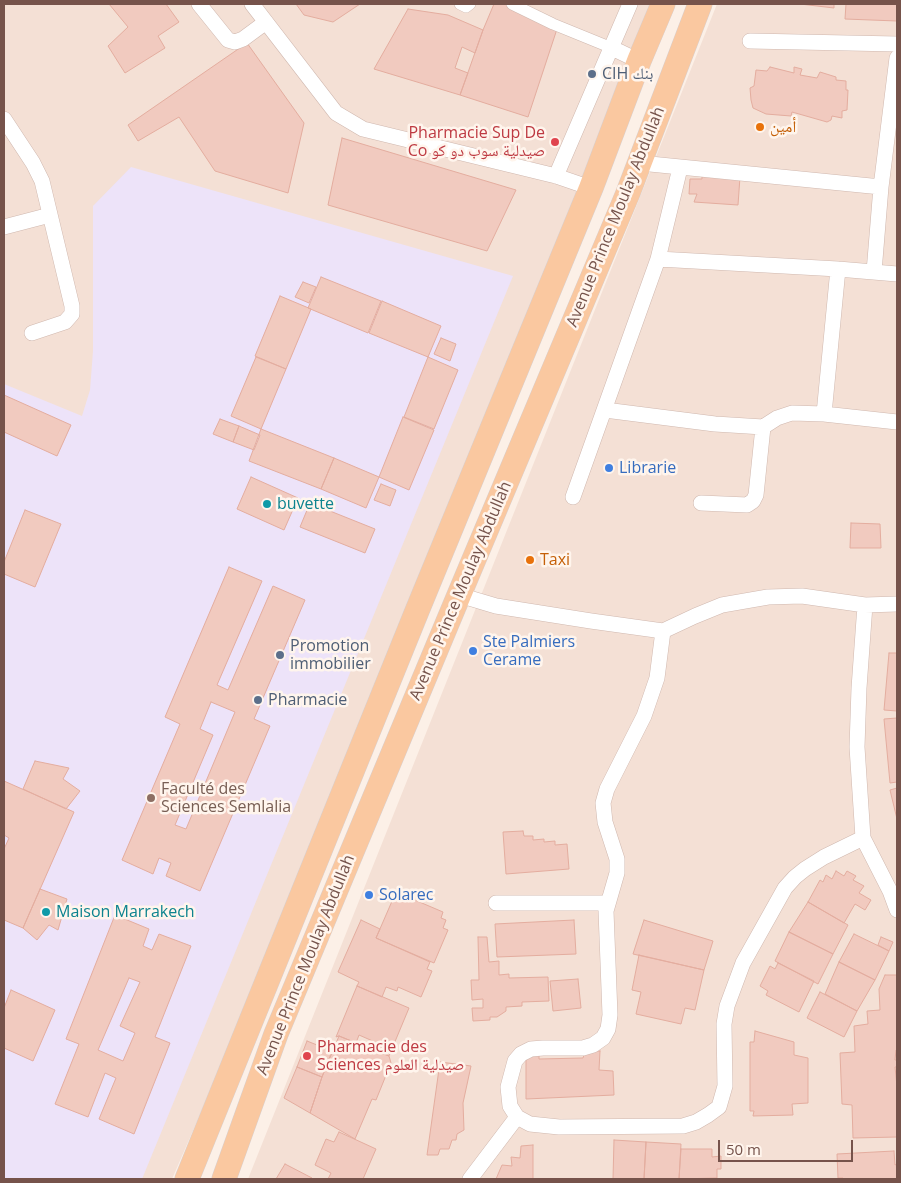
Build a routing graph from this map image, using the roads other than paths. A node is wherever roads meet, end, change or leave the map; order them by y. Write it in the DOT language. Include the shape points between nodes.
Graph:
graph roads {
  1 [pos="199,4"];
  2 [pos="252,4"];
  3 [pos="460,4"];
  4 [pos="470,4"];
  5 [pos="512,4"];
  6 [pos="630,4"];
  7 [pos="663,4"];
  8 [pos="700,4"];
  9 [pos="266,22"];
  10 [pos="750,41"];
  11 [pos="897,44"];
  12 [pos="612,48"];
  13 [pos="897,58"];
  14 [pos="639,61"];
  15 [pos="894,112"];
  16 [pos="4,119"];
  17 [pos="640,163"];
  18 [pos="680,168"];
  19 [pos="556,176"];
  20 [pos="881,187"];
  21 [pos="591,188"];
  22 [pos="50,216"];
  23 [pos="4,227"];
  24 [pos="658,260"];
  25 [pos="838,269"];
  26 [pos="874,272"];
  27 [pos="897,274"];
  28 [pos="32,333"];
  29 [pos="605,410"];
  30 [pos="824,414"];
  31 [pos="897,422"];
  32 [pos="763,427"];
  33 [pos="573,497"];
  34 [pos="701,503"];
  35 [pos="459,595"];
  36 [pos="897,604"];
  37 [pos="865,605"];
  38 [pos="664,631"];
  39 [pos="863,838"];
  40 [pos="496,903"];
  41 [pos="608,903"];
  42 [pos="897,910"];
  43 [pos="517,1117"];
  44 [pos="187,1179"];
  45 [pos="224,1179"];
  46 [pos="470,1179"];
  1 -- 9 [label="street" via="228,40 235,42"];
  2 -- 9 [label="street"];
  3 -- 4 [label="street" via="466,7"];
  5 -- 12 [label="street"];
  6 -- 12 [label="street"];
  7 -- 14 [label="main road, Avenue Prince Moulay Abdullah"];
  8 -- 17 [label="main road, Avenue Prince Moulay Abdullah"];
  9 -- 19 [label="street" via="336,113 363,129"];
  10 -- 11 [label="street"];
  12 -- 14 [label="street"];
  12 -- 19 [label="street"];
  13 -- 15 [label="street"];
  14 -- 21 [label="main road, Avenue Prince Moulay Abdullah"];
  15 -- 20 [label="street"];
  16 -- 22 [label="street" via="34,163"];
  17 -- 18 [label="street"];
  17 -- 35 [label="main road, Avenue Prince Moulay Abdullah"];
  18 -- 20 [label="street"];
  18 -- 24 [label="street"];
  19 -- 21 [label="street"];
  20 -- 26 [label="street"];
  21 -- 44 [label="main road, Avenue Prince Moulay Abdullah"];
  22 -- 23 [label="street"];
  22 -- 28 [label="street" via="72,314 66,322"];
  24 -- 25 [label="street"];
  24 -- 29 [label="street"];
  25 -- 26 [label="street"];
  25 -- 30 [label="street"];
  26 -- 27 [label="street"];
  29 -- 32 [label="street"];
  29 -- 33 [label="street"];
  30 -- 31 [label="street"];
  30 -- 32 [label="street" via="792,413"];
  32 -- 34 [label="street" via="753,502"];
  35 -- 38 [label="street" via="496,606"];
  35 -- 45 [label="main road, Avenue Prince Moulay Abdullah" via="276,1034"];
  36 -- 37 [label="street"];
  37 -- 38 [label="street" via="802,596 768,597 722,606"];
  37 -- 39 [label="street" via="857,747"];
  38 -- 41 [label="street" via="654,688 603,804 605,822 617,859 617,873"];
  39 -- 42 [label="street"];
  39 -- 43 [label="street" via="824,856 795,877 743,962 727,1006 724,1024 725,1086 718,1107 696,1122 683,1126 559,1127 530,1124"];
  40 -- 41 [label="street"];
  41 -- 43 [label="street" via="608,1029 602,1038 583,1048 543,1048 521,1054 515,1061 508,1086 510,1106"];
  43 -- 46 [label="street"];
}
